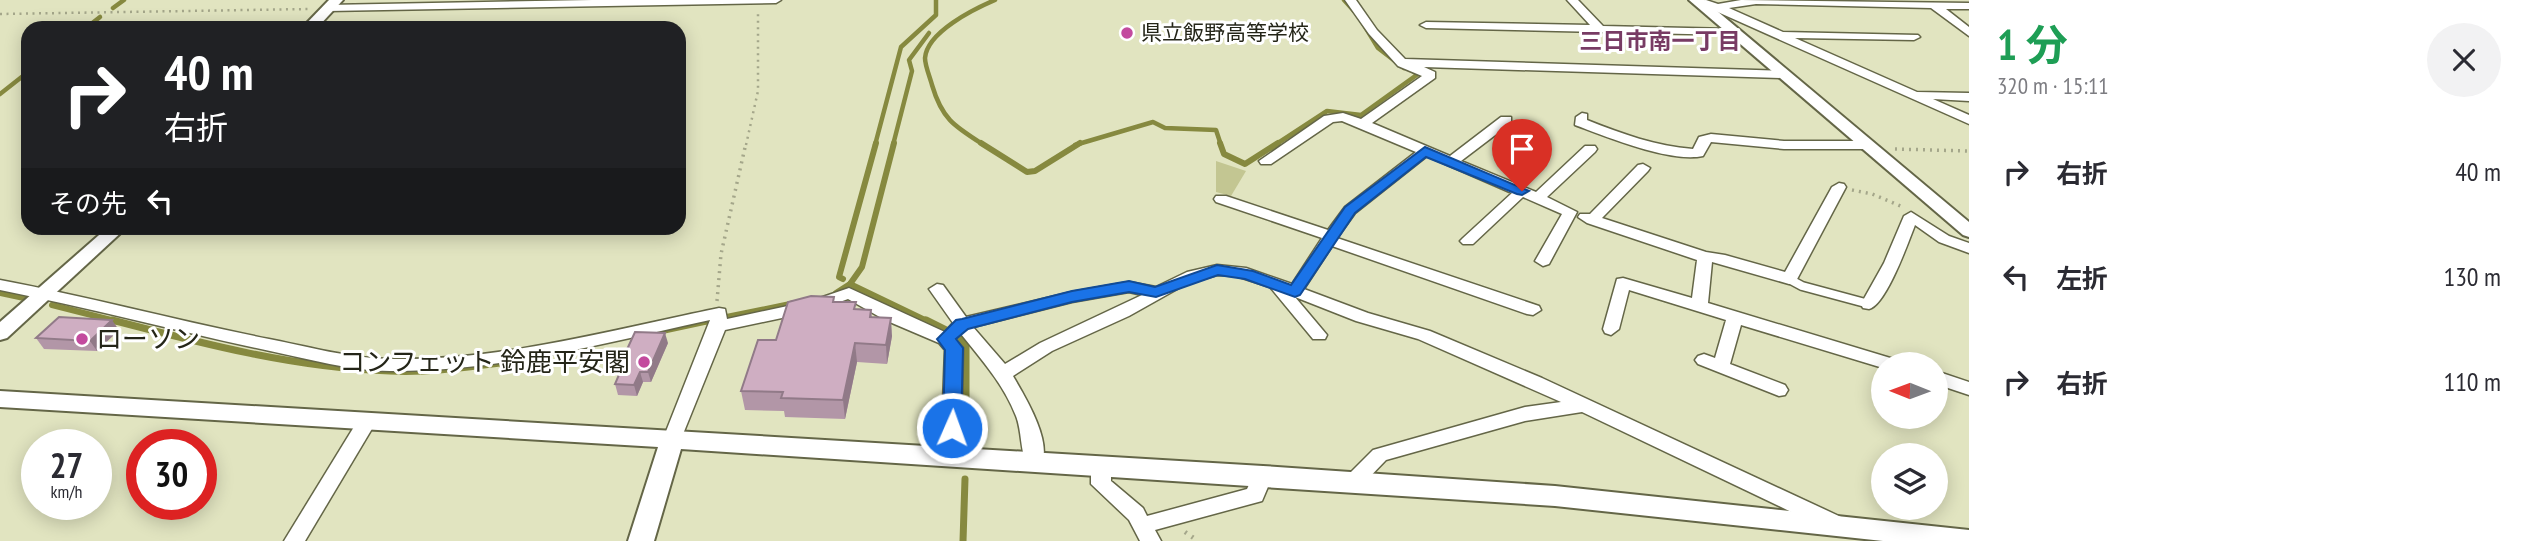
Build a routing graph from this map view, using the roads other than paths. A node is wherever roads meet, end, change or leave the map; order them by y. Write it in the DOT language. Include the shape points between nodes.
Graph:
graph roads {
  1 [pos="758,0"];
  2 [pos="776,0"];
  3 [pos="1350,0"];
  4 [pos="1572,0"];
  5 [pos="1697,0"];
  6 [pos="332,4"];
  7 [pos="1969,4"];
  8 [pos="1934,5"];
  9 [pos="1717,7"];
  10 [pos="316,21"];
  11 [pos="1426,24"];
  12 [pos="1599,28"];
  13 [pos="1731,32"];
  14 [pos="1778,33"];
  15 [pos="1969,33"];
  16 [pos="1914,37"];
  17 [pos="1402,62"];
  18 [pos="1783,74"];
  19 [pos="1912,95"];
  20 [pos="1969,97"];
  21 [pos="1582,117"];
  22 [pos="1506,120"];
  23 [pos="1969,120"];
  24 [pos="1362,124"];
  25 [pos="1870,147"];
  26 [pos="1590,149"];
  27 [pos="1425,151"];
  28 [pos="1698,153"];
  29 [pos="1266,161"];
  30 [pos="1451,162"];
  31 [pos="1643,168"];
  32 [pos="1695,169"];
  33 [pos="1839,187"];
  34 [pos="1522,191"];
  35 [pos="1538,198"];
  36 [pos="1221,199"];
  37 [pos="1570,212"];
  38 [pos="1592,220"];
  39 [pos="1969,231"];
  40 [pos="109,235"];
  41 [pos="1330,238"];
  42 [pos="1468,242"];
  43 [pos="1969,248"];
  44 [pos="1705,257"];
  45 [pos="1543,261"];
  46 [pos="1789,279"];
  47 [pos="0,285"];
  48 [pos="1276,285"];
  49 [pos="937,289"];
  50 [pos="1156,292"];
  51 [pos="1295,292"];
  52 [pos="46,293"];
  53 [pos="1869,304"];
  54 [pos="1699,306"];
  55 [pos="1533,310"];
  56 [pos="1735,317"];
  57 [pos="718,319"];
  58 [pos="961,325"];
  59 [pos="1611,329"];
  60 [pos="0,333"];
  61 [pos="1319,335"];
  62 [pos="946,339"];
  63 [pos="1871,358"];
  64 [pos="1003,374"];
  65 [pos="1948,381"];
  66 [pos="1969,389"];
  67 [pos="1779,390"];
  68 [pos="0,399"];
  69 [pos="1584,405"];
  70 [pos="367,422"];
  71 [pos="672,439"];
  72 [pos="951,454"];
  73 [pos="1034,459"];
  74 [pos="1101,464"];
  75 [pos="1263,475"];
  76 [pos="1353,482"];
  77 [pos="1839,525"];
  78 [pos="1147,533"];
  79 [pos="1969,540"];
  80 [pos="294,541"];
  81 [pos="641,541"];
  82 [pos="1874,541"];
  1 -- 2 [label="street"];
  1 -- 6 [label="street"];
  3 -- 17 [label="street"];
  4 -- 12 [label="street"];
  5 -- 9 [label="street"];
  5 -- 13 [label="street"];
  6 -- 10 [label="street"];
  7 -- 8 [label="street"];
  8 -- 9 [label="street" via="1756,1"];
  8 -- 15 [label="street"];
  9 -- 14 [label="street"];
  11 -- 12 [label="street"];
  12 -- 13 [label="street"];
  13 -- 18 [label="street"];
  14 -- 16 [label="street"];
  14 -- 19 [label="street"];
  17 -- 18 [label="street"];
  17 -- 24 [label="street" via="1432,75"];
  18 -- 25 [label="street"];
  19 -- 20 [label="street"];
  19 -- 23 [label="street"];
  21 -- 28 [label="street" via="1580,122 1641,145"];
  22 -- 30 [label="street"];
  24 -- 27 [label="street"];
  24 -- 29 [label="street" via="1343,117 1329,119"];
  25 -- 28 [label="street" via="1711,138 1704,140"];
  25 -- 39 [label="street"];
  26 -- 35 [label="street"];
  27 -- 30 [label="street"];
  27 -- 41 [label="street" via="1350,210"];
  28 -- 32 [label="street" via="1703,156"];
  30 -- 34 [label="street"];
  31 -- 38 [label="street"];
  33 -- 46 [label="street"];
  34 -- 35 [label="street"];
  34 -- 42 [label="street"];
  35 -- 37 [label="street"];
  36 -- 41 [label="street"];
  37 -- 38 [label="street"];
  37 -- 45 [label="street"];
  38 -- 44 [label="street"];
  40 -- 52 [label="street"];
  41 -- 51 [label="street"];
  41 -- 55 [label="street"];
  43 -- 53 [label="street" via="1944,239 1911,216"];
  44 -- 46 [label="street"];
  44 -- 54 [label="street"];
  46 -- 53 [label="lane"];
  47 -- 52 [label="street"];
  48 -- 50 [label="street" via="1217,270"];
  48 -- 51 [label="street"];
  48 -- 61 [label="street"];
  49 -- 58 [label="street"];
  50 -- 58 [label="street" via="1129,287"];
  50 -- 64 [label="street" via="1051,343"];
  51 -- 69 [label="street" via="1424,335"];
  52 -- 57 [label="street" via="230,338 388,365 510,355"];
  52 -- 60 [label="street"];
  54 -- 56 [label="street"];
  54 -- 59 [label="street" via="1623,283"];
  56 -- 63 [label="street"];
  56 -- 67 [label="street" via="1713,363"];
  57 -- 62 [label="street" via="815,306 849,293"];
  57 -- 71 [label="street"];
  58 -- 62 [label="street"];
  58 -- 64 [label="street"];
  62 -- 72 [label="street" via="954,348"];
  64 -- 73 [label="street" via="1025,410 1033,434"];
  65 -- 66 [label="street"];
  68 -- 70 [label="street"];
  69 -- 76 [label="street" via="1525,414 1380,455"];
  69 -- 77 [label="street"];
  70 -- 71 [label="street"];
  70 -- 80 [label="street"];
  71 -- 72 [label="street"];
  71 -- 81 [label="street"];
  72 -- 73 [label="street"];
  73 -- 74 [label="street"];
  74 -- 75 [label="street"];
  74 -- 78 [label="street" via="1101,484 1136,514"];
  75 -- 76 [label="street"];
  75 -- 78 [label="street" via="1255,495"];
  76 -- 77 [label="street" via="1555,496"];
  77 -- 79 [label="street"];
  77 -- 82 [label="street"];
}
